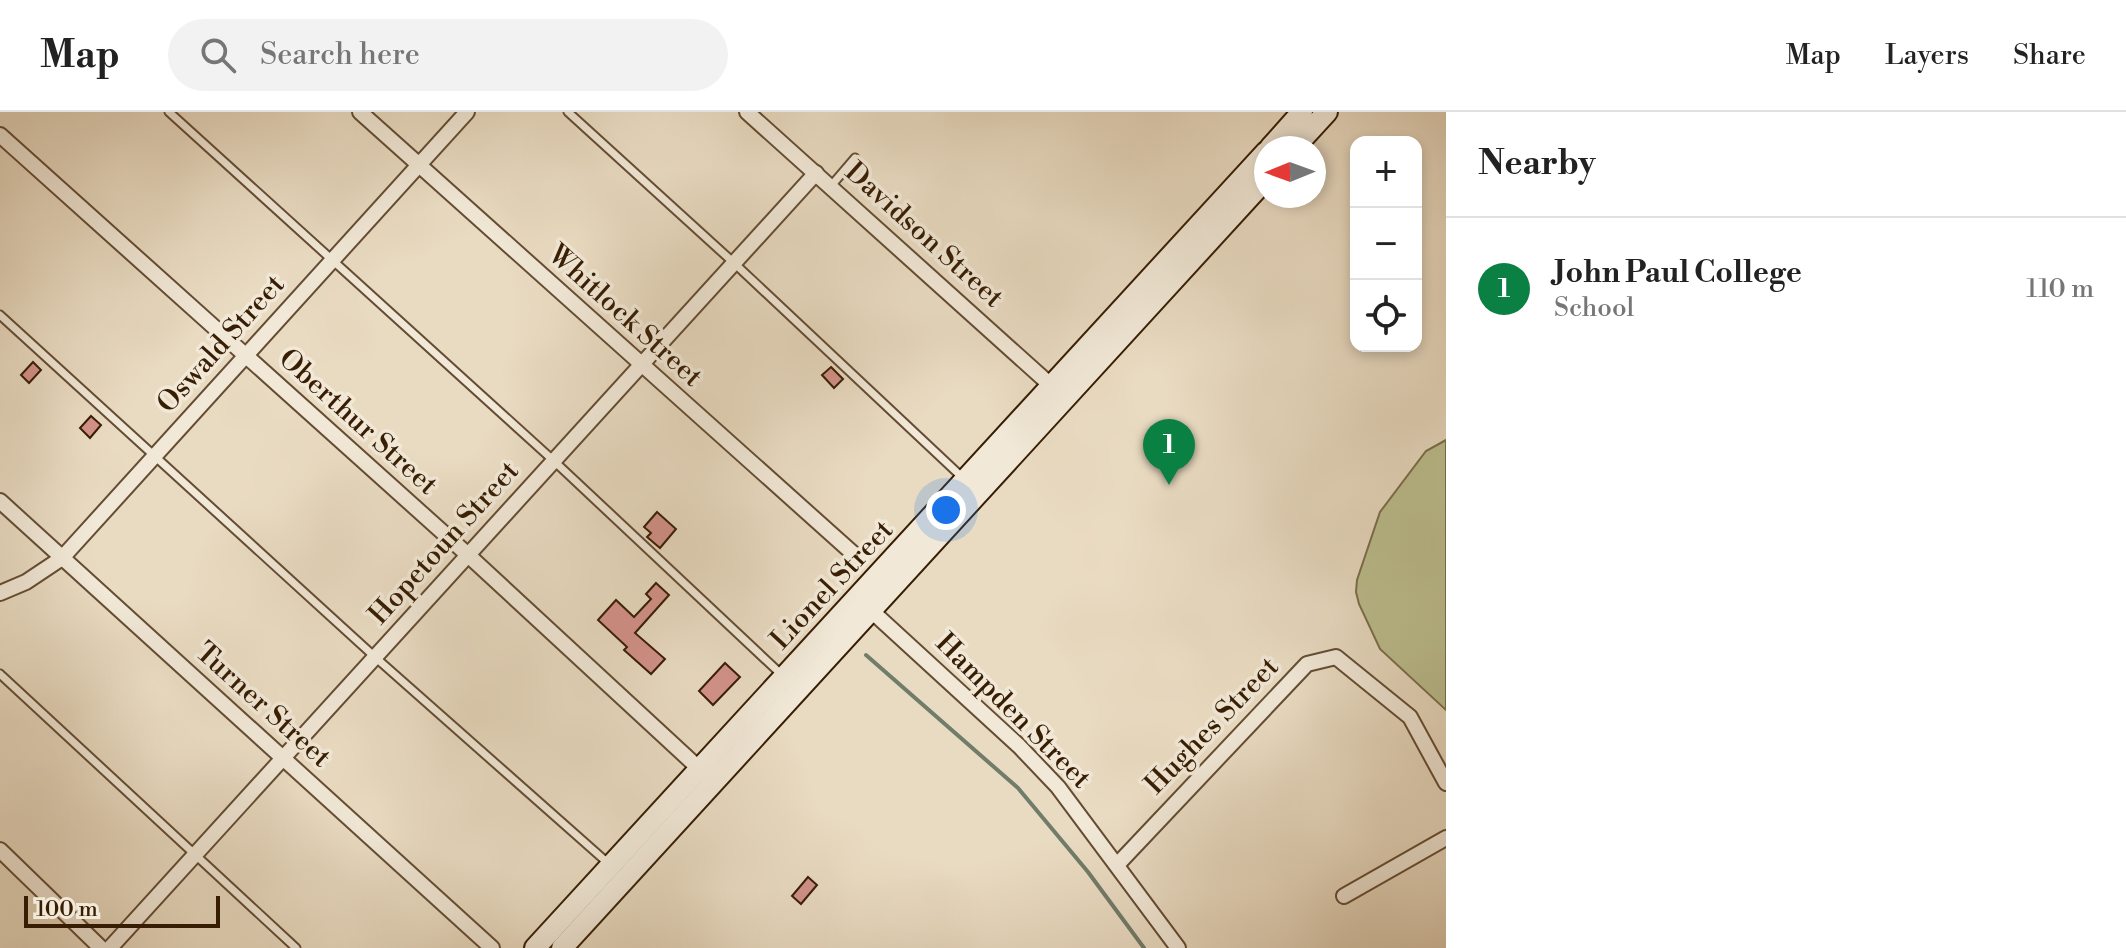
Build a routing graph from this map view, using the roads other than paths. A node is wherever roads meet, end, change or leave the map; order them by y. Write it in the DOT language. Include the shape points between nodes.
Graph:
graph roads {
  1 [pos="169,112"];
  2 [pos="360,112"];
  3 [pos="467,112"];
  4 [pos="568,112"];
  5 [pos="747,112"];
  6 [pos="1302,112"];
  7 [pos="1327,112"];
  8 [pos="0,135"];
  9 [pos="1281,136"];
  10 [pos="1305,136"];
  11 [pos="855,158"];
  12 [pos="418,166"];
  13 [pos="1254,166"];
  14 [pos="816,173"];
  15 [pos="831,186"];
  16 [pos="1254,191"];
  17 [pos="332,261"];
  18 [pos="734,263"];
  19 [pos="0,315"];
  20 [pos="245,357"];
  21 [pos="641,365"];
  22 [pos="1059,392"];
  23 [pos="154,457"];
  24 [pos="554,461"];
  25 [pos="966,480"];
  26 [pos="0,501"];
  27 [pos="468,555"];
  28 [pos="857,557"];
  29 [pos="62,558"];
  30 [pos="0,593"];
  31 [pos="864,604"];
  32 [pos="375,657"];
  33 [pos="0,674"];
  34 [pos="791,684"];
  35 [pos="283,758"];
  36 [pos="707,776"];
  37 [pos="1446,783"];
  38 [pos="1446,838"];
  39 [pos="0,850"];
  40 [pos="195,855"];
  41 [pos="1117,865"];
  42 [pos="619,872"];
  43 [pos="1344,896"];
  44 [pos="101,948"];
  45 [pos="110,948"];
  46 [pos="296,948"];
  47 [pos="492,948"];
  48 [pos="535,948"];
  49 [pos="562,948"];
  50 [pos="1178,948"];
  1 -- 17 [label="lane"];
  2 -- 12 [label="street, Whitlock Street"];
  3 -- 12 [label="street, Oswald Street"];
  4 -- 18 [label="lane"];
  5 -- 14 [label="street, Davidson Street"];
  6 -- 9 [label="street, Lionel Street"];
  7 -- 10 [label="street"];
  8 -- 20 [label="street, Oberthur Street"];
  11 -- 15 [label="lane"];
  12 -- 17 [label="street, Oswald Street"];
  12 -- 21 [label="street, Whitlock Street"];
  13 -- 22 [label="street, Lionel Street"];
  14 -- 15 [label="street, Davidson Street"];
  14 -- 18 [label="street, Hopetoun Street"];
  15 -- 22 [label="street, Davidson Street"];
  16 -- 22 [label="street, Lionel Street"];
  17 -- 20 [label="street, Oswald Street"];
  17 -- 24 [label="lane"];
  18 -- 21 [label="street, Hopetoun Street"];
  18 -- 25 [label="lane"];
  19 -- 23 [label="lane"];
  20 -- 23 [label="street, Oswald Street"];
  20 -- 27 [label="street, Oberthur Street"];
  21 -- 24 [label="street, Hopetoun Street"];
  21 -- 28 [label="street, Whitlock Street"];
  22 -- 25 [label="street, Lionel Street"];
  22 -- 31 [label="street, Lionel Street"];
  23 -- 29 [label="street, Oswald Street"];
  23 -- 32 [label="lane"];
  24 -- 27 [label="street, Hopetoun Street"];
  24 -- 34 [label="lane"];
  25 -- 31 [label="street, Lionel Street"];
  26 -- 29 [label="street, Turner Street"];
  27 -- 32 [label="street, Hopetoun Street"];
  27 -- 36 [label="street, Oberthur Street"];
  29 -- 30 [label="street, Oswald Street"];
  29 -- 35 [label="street, Turner Street"];
  31 -- 34 [label="street, Lionel Street"];
  31 -- 41 [label="street, Hampden Street" via="1019,746 1058,787"];
  32 -- 35 [label="street, Hopetoun Street"];
  32 -- 42 [label="lane"];
  33 -- 40 [label="lane"];
  34 -- 36 [label="street, Lionel Street"];
  35 -- 40 [label="street, Hopetoun Street"];
  35 -- 47 [label="street, Turner Street"];
  36 -- 42 [label="street, Lionel Street"];
  37 -- 41 [label="street, Hughes Street" via="1410,717 1336,657 1307,664"];
  38 -- 43 [label="street"];
  39 -- 44 [label="street"];
  40 -- 45 [label="street, Hopetoun Street"];
  40 -- 46 [label="lane"];
  41 -- 50 [label="street, Hampden Street"];
  42 -- 48 [label="street, Lionel Street"];
  42 -- 49 [label="street, Lionel Street"];
}
